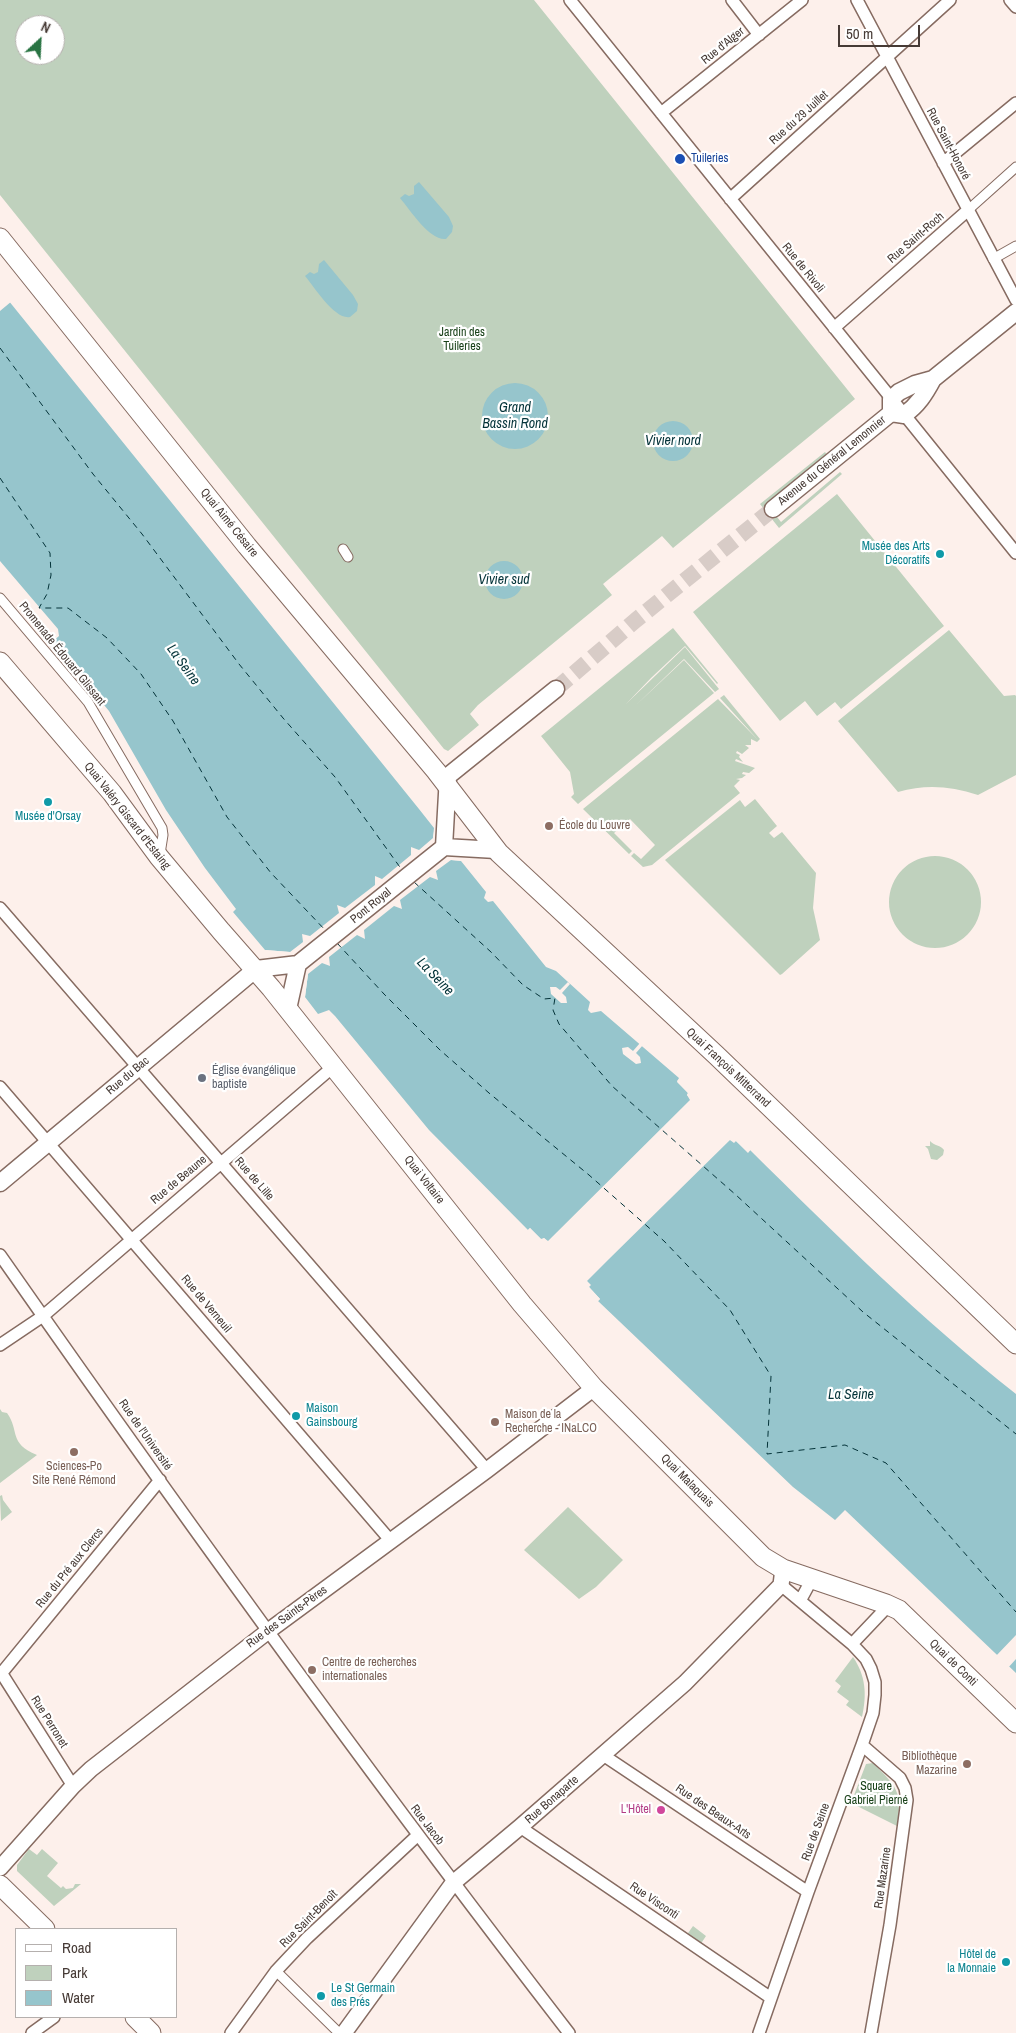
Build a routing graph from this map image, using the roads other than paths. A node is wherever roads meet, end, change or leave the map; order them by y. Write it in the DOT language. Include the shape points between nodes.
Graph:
graph roads {
  1 [pos="570,0"];
  2 [pos="732,0"];
  3 [pos="802,0"];
  4 [pos="857,0"];
  5 [pos="950,0"];
  6 [pos="1010,0"];
  7 [pos="1016,7"];
  8 [pos="760,34"];
  9 [pos="887,57"];
  10 [pos="1016,103"];
  11 [pos="661,113"];
  12 [pos="943,164"];
  13 [pos="1016,167"];
  14 [pos="730,198"];
  15 [pos="968,211"];
  16 [pos="0,238"];
  17 [pos="1016,246"];
  18 [pos="993,259"];
  19 [pos="1016,300"];
  20 [pos="1016,312"];
  21 [pos="834,328"];
  22 [pos="895,409"];
  23 [pos="773,509"];
  24 [pos="1016,553"];
  25 [pos="0,598"];
  26 [pos="0,662"];
  27 [pos="556,689"];
  28 [pos="447,785"];
  29 [pos="444,847"];
  30 [pos="496,850"];
  31 [pos="159,857"];
  32 [pos="0,908"];
  33 [pos="298,964"];
  34 [pos="256,970"];
  35 [pos="288,1009"];
  36 [pos="334,1066"];
  37 [pos="138,1067"];
  38 [pos="0,1087"];
  39 [pos="48,1142"];
  40 [pos="221,1162"];
  41 [pos="0,1183"];
  42 [pos="132,1238"];
  43 [pos="0,1255"];
  44 [pos="42,1316"];
  45 [pos="1016,1344"];
  46 [pos="0,1346"];
  47 [pos="594,1388"];
  48 [pos="487,1470"];
  49 [pos="160,1480"];
  50 [pos="390,1540"];
  51 [pos="782,1577"];
  52 [pos="812,1579"];
  53 [pos="800,1601"];
  54 [pos="889,1605"];
  55 [pos="267,1632"];
  56 [pos="852,1644"];
  57 [pos="1,1674"];
  58 [pos="1016,1723"];
  59 [pos="862,1745"];
  60 [pos="602,1755"];
  61 [pos="73,1786"];
  62 [pos="520,1828"];
  63 [pos="418,1835"];
  64 [pos="0,1868"];
  65 [pos="453,1883"];
  66 [pos="0,1885"];
  67 [pos="808,1892"];
  68 [pos="44,1928"];
  69 [pos="276,1971"];
  70 [pos="771,1998"];
  71 [pos="53,2018"];
  72 [pos="136,2018"];
  73 [pos="32,2033"];
  74 [pos="151,2033"];
  75 [pos="231,2033"];
  76 [pos="339,2033"];
  77 [pos="344,2033"];
  78 [pos="569,2033"];
  79 [pos="759,2033"];
  80 [pos="871,2033"];
  1 -- 11 [label="street, Rue de Rivoli"];
  2 -- 8 [label="street"];
  3 -- 8 [label="street, Rue d'Alger"];
  4 -- 9 [label="street, Rue Saint-Honoré"];
  5 -- 9 [label="street, Rue du 29 Juillet"];
  6 -- 7 [label="street"];
  8 -- 11 [label="street, Rue d'Alger"];
  9 -- 12 [label="street, Rue Saint-Honoré"];
  9 -- 14 [label="street, Rue du 29 Juillet"];
  10 -- 12 [label="street"];
  11 -- 14 [label="street, Rue de Rivoli"];
  12 -- 15 [label="street, Rue Saint-Honoré"];
  13 -- 15 [label="street, Rue Saint-Roch"];
  14 -- 21 [label="street, Rue de Rivoli"];
  15 -- 18 [label="street, Rue Saint-Honoré"];
  15 -- 21 [label="street, Rue Saint-Roch"];
  16 -- 28 [label="main road, Quai Aimé Césaire" via="247,546"];
  17 -- 18 [label="street"];
  18 -- 19 [label="street, Rue Saint-Honoré"];
  20 -- 22 [label="main road, Avenue du Général Lemonnier" via="933,379 913,409"];
  21 -- 22 [label="street, Rue de Rivoli"];
  22 -- 23 [label="main road, Avenue du Général Lemonnier"];
  22 -- 24 [label="street, Rue de Rivoli"];
  25 -- 31 [label="street, Promenade Édouard Glissant" via="88,702 104,727 162,831"];
  26 -- 31 [label="main road, Quai Valéry Giscard d'Estaing" via="112,793"];
  27 -- 28 [label="main road" via="448,776"];
  28 -- 29 [label="main road"];
  28 -- 30 [label="main road, Quai François Mitterrand"];
  29 -- 30 [label="main road"];
  29 -- 33 [label="main road, Pont Royal"];
  30 -- 45 [label="main road, Quai François Mitterrand" via="716,1055"];
  31 -- 34 [label="main road, Quai Valéry Giscard d'Estaing"];
  32 -- 37 [label="street, Rue de Lille"];
  33 -- 34 [label="main road, Pont Royal"];
  33 -- 35 [label="main road"];
  34 -- 35 [label="main road, Quai Voltaire"];
  34 -- 37 [label="main road, Rue du Bac"];
  35 -- 36 [label="main road, Quai Voltaire"];
  36 -- 40 [label="street, Rue de Beaune"];
  36 -- 47 [label="main road, Quai Voltaire" via="519,1300"];
  37 -- 39 [label="main road, Rue du Bac"];
  37 -- 40 [label="street, Rue de Lille"];
  38 -- 39 [label="street, Rue de Verneuil"];
  39 -- 41 [label="main road, Rue du Bac"];
  39 -- 42 [label="street, Rue de Verneuil"];
  40 -- 42 [label="street, Rue de Beaune"];
  40 -- 48 [label="street, Rue de Lille"];
  42 -- 44 [label="street, Rue de Beaune"];
  42 -- 50 [label="street, Rue de Verneuil"];
  43 -- 44 [label="street, Rue de l'Université"];
  44 -- 46 [label="street, Rue de Beaune"];
  44 -- 49 [label="street, Rue de l'Université"];
  47 -- 48 [label="street, Rue des Saints-Pères"];
  47 -- 51 [label="main road, Quai Malaquais"];
  48 -- 50 [label="street, Rue des Saints-Pères"];
  49 -- 55 [label="street, Rue de l'Université"];
  49 -- 57 [label="street, Rue du Pré aux Clercs"];
  50 -- 55 [label="street, Rue des Saints-Pères"];
  51 -- 52 [label="main road, Quai Malaquais"];
  51 -- 53 [label="street, Quai Malaquais"];
  51 -- 60 [label="street, Rue Bonaparte" via="685,1683"];
  52 -- 53 [label="street"];
  52 -- 54 [label="main road, Quai Malaquais"];
  53 -- 56 [label="street, Quai Malaquais"];
  54 -- 56 [label="street"];
  54 -- 58 [label="main road, Quai de Conti" via="899,1610"];
  55 -- 61 [label="street, Rue des Saints-Pères"];
  55 -- 63 [label="street, Rue Jacob"];
  56 -- 59 [label="street, Rue de Seine" via="866,1659 875,1682 873,1713"];
  57 -- 61 [label="street, Rue Perronet"];
  59 -- 67 [label="street, Rue de Seine"];
  59 -- 80 [label="street, Rue Mazarine" via="900,1778 907,1800"];
  60 -- 62 [label="street, Rue Bonaparte"];
  60 -- 67 [label="street, Rue des Beaux-Arts"];
  61 -- 64 [label="street, Rue des Saints-Pères"];
  62 -- 65 [label="street, Rue Bonaparte"];
  62 -- 70 [label="street, Rue Visconti"];
  63 -- 65 [label="street, Rue Jacob"];
  63 -- 69 [label="street, Rue Saint-Benoît"];
  65 -- 77 [label="street, Rue Bonaparte"];
  65 -- 78 [label="street, Rue Jacob"];
  66 -- 68 [label="main road"];
  67 -- 70 [label="street, Rue de Seine"];
  69 -- 75 [label="street, Rue Saint-Benoît"];
  69 -- 76 [label="street"];
  70 -- 79 [label="street, Rue de Seine"];
  71 -- 73 [label="street"];
  72 -- 74 [label="main road"];
}
